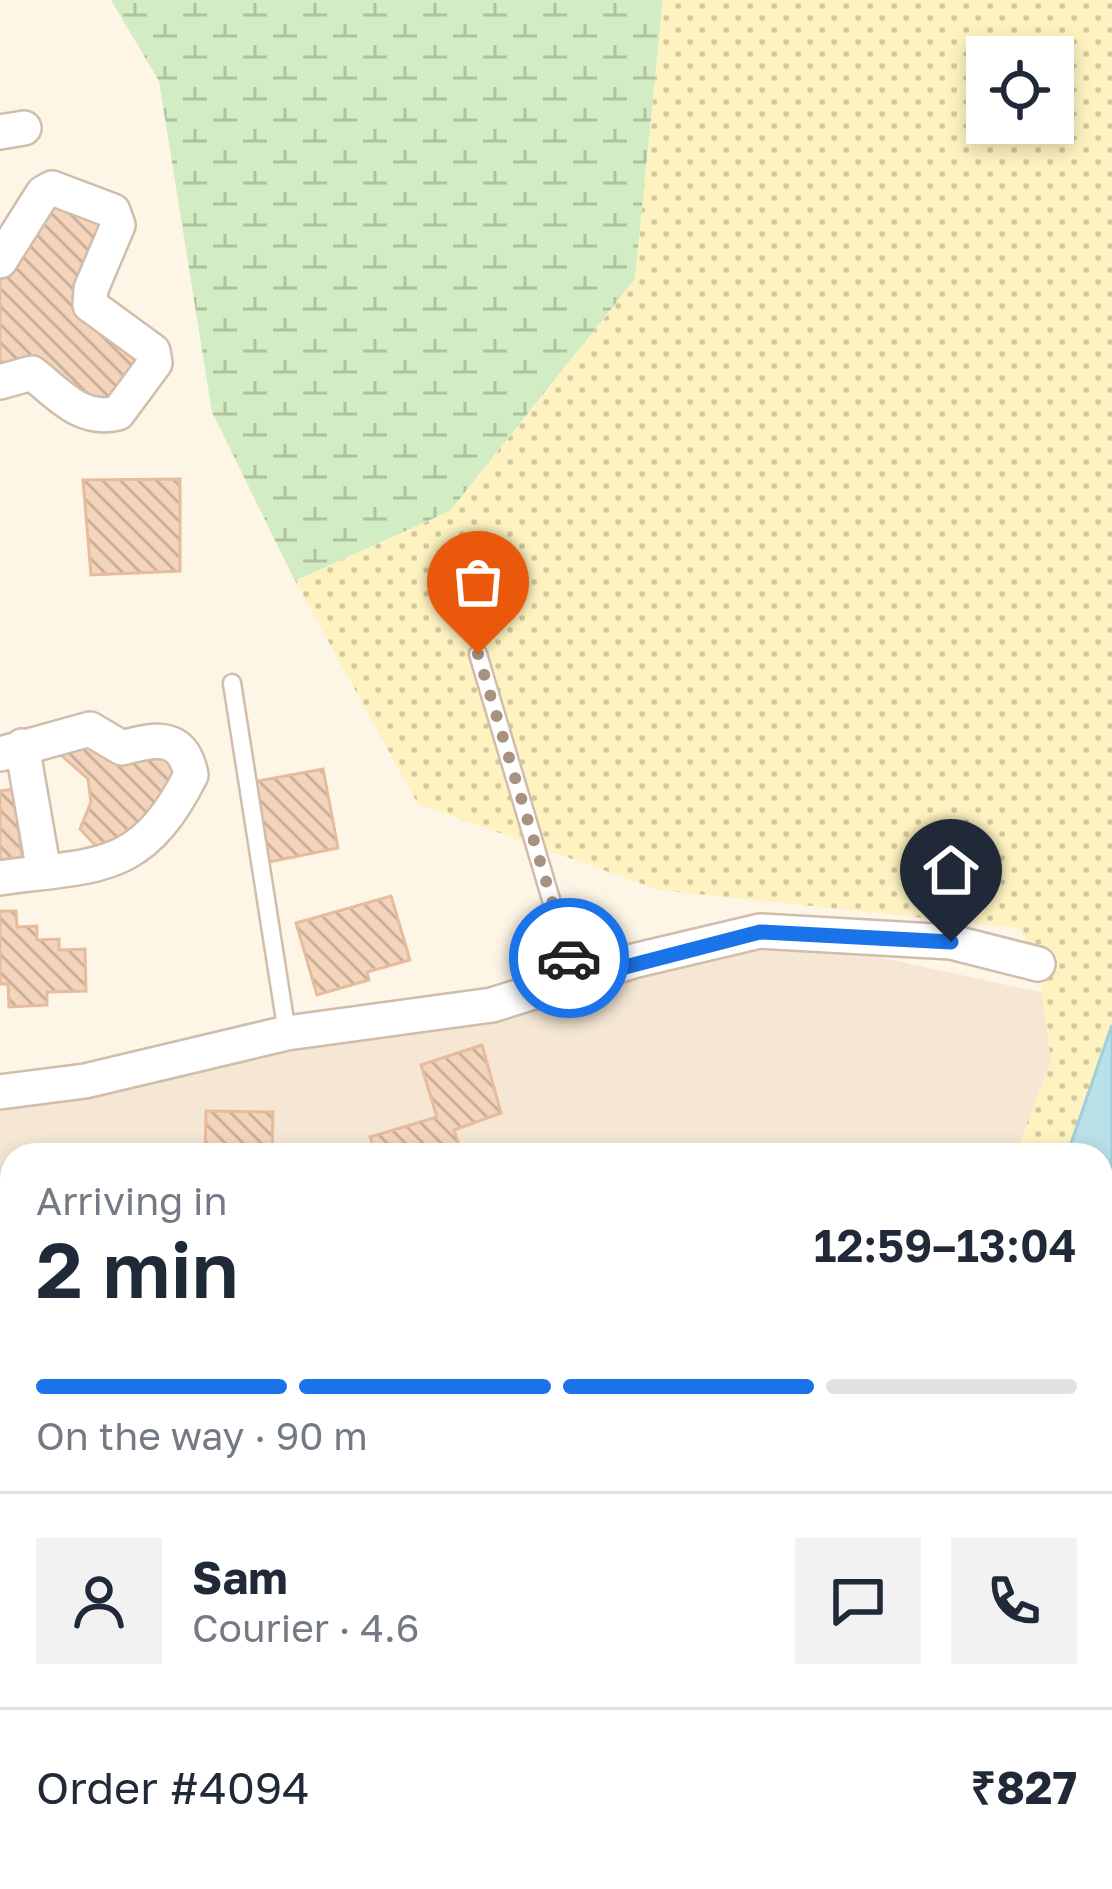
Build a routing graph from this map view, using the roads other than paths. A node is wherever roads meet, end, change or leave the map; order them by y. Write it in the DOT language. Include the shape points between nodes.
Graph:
graph roads {
  1 [pos="0,261"];
  2 [pos="0,382"];
  3 [pos="478,654"];
  4 [pos="232,683"];
  5 [pos="11,750"];
  6 [pos="44,872"];
  7 [pos="0,878"];
  8 [pos="1038,964"];
  9 [pos="575,980"];
  10 [pos="287,1033"];
  11 [pos="0,1092"];
  1 -- 2 [label="street" via="52,188 112,212 118,225 91,305 153,351 155,363 118,413 102,417 89,416 32,373"];
  3 -- 9 [label="lane"];
  4 -- 10 [label="lane"];
  5 -- 6 [label="street"];
  5 -- 6 [label="street" via="90,729 122,748 152,740 176,742 186,752 191,775 133,852 112,863"];
  6 -- 7 [label="street"];
  8 -- 9 [label="street" via="951,942 760,932"];
  9 -- 10 [label="street" via="492,1005"];
  10 -- 11 [label="street" via="86,1081"];
}
